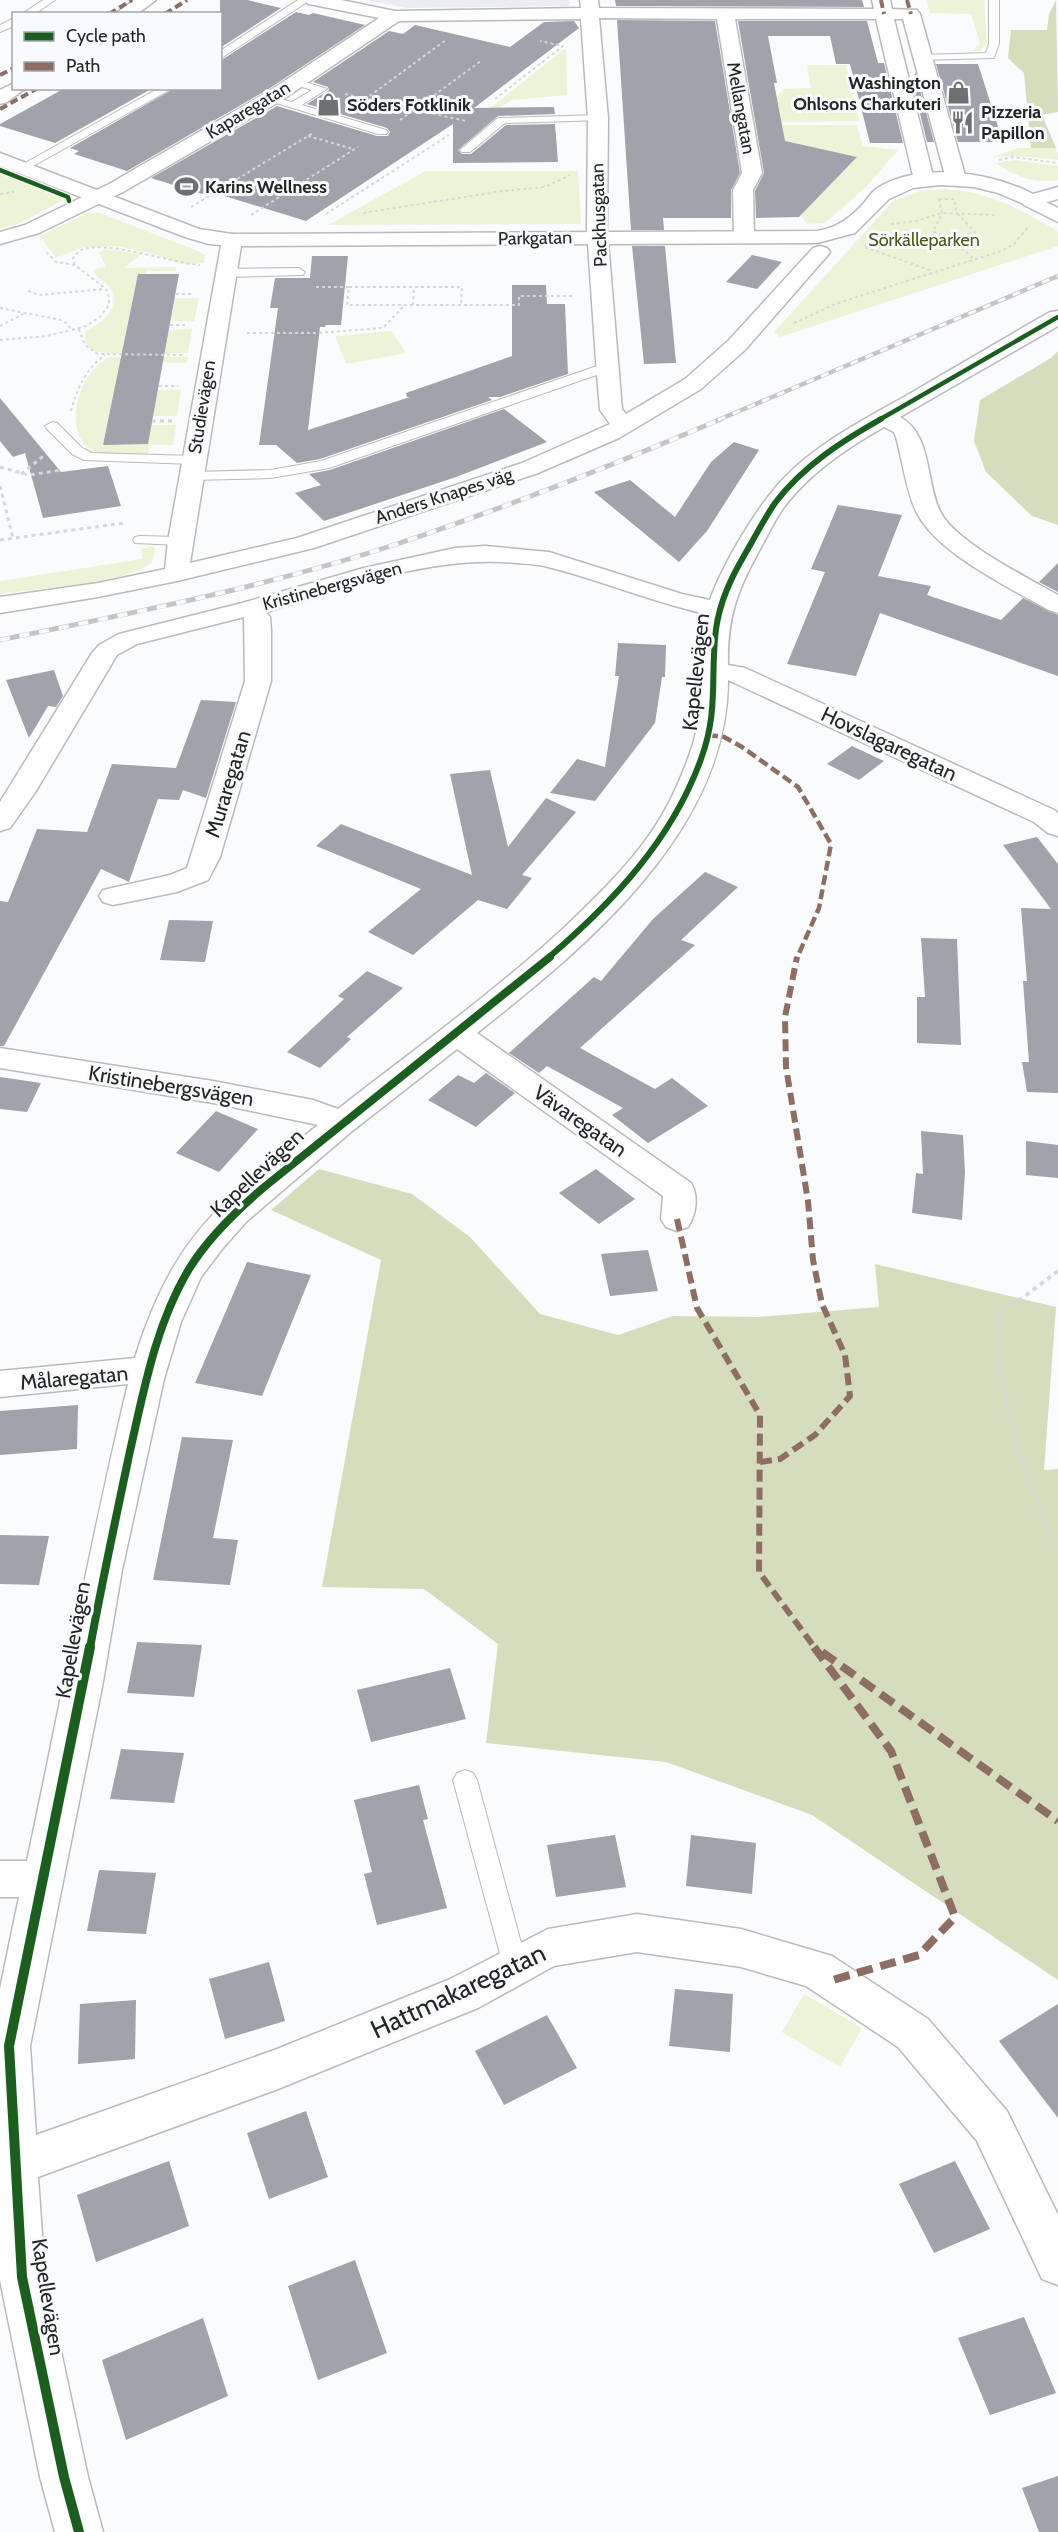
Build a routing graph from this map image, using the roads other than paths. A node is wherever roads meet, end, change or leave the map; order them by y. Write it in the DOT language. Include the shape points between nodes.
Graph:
graph roads {
  1 [pos="50,0"];
  2 [pos="147,0"];
  3 [pos="170,0"];
  4 [pos="305,0"];
  5 [pos="314,0"];
  6 [pos="994,0"];
  7 [pos="590,7"];
  8 [pos="883,7"];
  9 [pos="909,7"];
  10 [pos="30,12"];
  11 [pos="127,12"];
  12 [pos="151,12"];
  13 [pos="725,14"];
  14 [pos="395,16"];
  15 [pos="222,55"];
  16 [pos="923,58"];
  17 [pos="296,82"];
  18 [pos="14,90"];
  19 [pos="164,90"];
  20 [pos="0,98"];
  21 [pos="269,99"];
  22 [pos="293,106"];
  23 [pos="598,118"];
  24 [pos="382,132"];
  25 [pos="466,150"];
  26 [pos="0,159"];
  27 [pos="22,168"];
  28 [pos="956,179"];
  29 [pos="924,180"];
  30 [pos="1058,193"];
  31 [pos="97,198"];
  32 [pos="1031,201"];
  33 [pos="1058,216"];
  34 [pos="598,237"];
  35 [pos="744,237"];
  36 [pos="0,238"];
  37 [pos="232,240"];
  38 [pos="820,252"];
  39 [pos="217,269"];
  40 [pos="299,272"];
  41 [pos="1058,317"];
  42 [pos="603,368"];
  43 [pos="885,418"];
  44 [pos="52,426"];
  45 [pos="624,426"];
  46 [pos="192,468"];
  47 [pos="140,540"];
  48 [pos="180,541"];
  49 [pos="177,574"];
  50 [pos="0,605"];
  51 [pos="1058,605"];
  52 [pos="251,608"];
  53 [pos="719,609"];
  54 [pos="715,672"];
  55 [pos="11,794"];
  56 [pos="0,822"];
  57 [pos="1058,827"];
  58 [pos="113,896"];
  59 [pos="457,1034"];
  60 [pos="0,1058"];
  61 [pos="340,1121"];
  62 [pos="677,1218"];
  63 [pos="148,1372"];
  64 [pos="0,1384"];
  65 [pos="465,1780"];
  66 [pos="0,1879"];
  67 [pos="44,1879"];
  68 [pos="515,1965"];
  69 [pos="16,2164"];
  70 [pos="1058,2263"];
  71 [pos="79,2532"];
  1 -- 10 [label="lane"];
  2 -- 11 [label="street"];
  3 -- 12 [label="street"];
  4 -- 15 [label="lane"];
  5 -- 14 [label="street"];
  6 -- 16 [label="lane" via="994,43 990,56"];
  7 -- 13 [label="street"];
  7 -- 14 [label="street" via="467,19"];
  7 -- 23 [label="street, Packhusgatan"];
  8 -- 9 [label="street"];
  8 -- 13 [label="street"];
  8 -- 29 [label="street"];
  9 -- 16 [label="street"];
  13 -- 35 [label="street, Mellangatan" via="752,172 743,190"];
  14 -- 17 [label="street, Kaparegatan"];
  16 -- 28 [label="street"];
  17 -- 21 [label="street, Kaparegatan"];
  17 -- 22 [label="lane" via="321,89"];
  18 -- 20 [label="street"];
  19 -- 27 [label="lane"];
  21 -- 22 [label="lane"];
  21 -- 31 [label="street, Kaparegatan"];
  22 -- 24 [label="lane"];
  23 -- 25 [label="lane" via="502,120"];
  23 -- 34 [label="street, Packhusgatan"];
  26 -- 27 [label="street, Parkgatan"];
  27 -- 31 [label="street, Parkgatan"];
  28 -- 29 [label="street, Parkgatan"];
  28 -- 32 [label="street, Parkgatan" via="1003,187"];
  29 -- 35 [label="street, Parkgatan" via="884,193 851,229 837,234"];
  30 -- 32 [label="street"];
  31 -- 36 [label="street, Kaparegatan" via="32,229"];
  31 -- 37 [label="street, Parkgatan" via="192,233"];
  32 -- 33 [label="street, Parkgatan"];
  34 -- 35 [label="street, Parkgatan"];
  34 -- 37 [label="street, Parkgatan"];
  34 -- 45 [label="street, Packhusgatan" via="611,410"];
  37 -- 39 [label="street, Studievägen"];
  38 -- 45 [label="street, Anders Knapes väg" via="737,345 693,384"];
  39 -- 40 [label="lane"];
  39 -- 46 [label="street, Studievägen"];
  41 -- 43 [label="street, Kapellevägen"];
  42 -- 46 [label="lane" via="324,465 271,474"];
  43 -- 51 [label="street" via="903,428 908,437 928,512 940,530 1006,576"];
  43 -- 53 [label="street, Kapellevägen" via="828,452 780,496 728,584"];
  44 -- 46 [label="lane" via="89,458"];
  45 -- 49 [label="street, Anders Knapes väg" via="530,468 305,543"];
  46 -- 48 [label="street, Studievägen"];
  47 -- 48 [label="lane"];
  48 -- 49 [label="street, Studievägen"];
  49 -- 50 [label="street, Anders Knapes väg"];
  52 -- 53 [label="street, Kristinebergsvägen" via="373,573 455,555 484,553 549,559 676,600"];
  52 -- 55 [label="street, Kristinebergsvägen" via="128,639 108,650"];
  52 -- 58 [label="street, Muraregatan" via="257,617 258,681 198,874 177,883"];
  53 -- 54 [label="street, Kapellevägen"];
  54 -- 57 [label="street, Hovslagaregatan" via="736,673 1044,816"];
  54 -- 59 [label="street, Kapellevägen" via="714,709 706,747 692,783 661,839 622,887 574,935"];
  55 -- 56 [label="street, Kristinebergsvägen"];
  59 -- 61 [label="street, Kapellevägen"];
  59 -- 62 [label="street, Vävaregatan" via="680,1191"];
  60 -- 61 [label="street, Kristinebergsvägen" via="213,1092 313,1111"];
  61 -- 63 [label="street, Kapellevägen" via="265,1186 201,1252 178,1288"];
  63 -- 64 [label="street, Målaregatan"];
  63 -- 67 [label="street, Kapellevägen" via="104,1570"];
  65 -- 68 [label="lane"];
  66 -- 67 [label="street"];
  67 -- 69 [label="street, Kapellevägen" via="9,2046"];
  68 -- 69 [label="street, Hattmakaregatan" via="463,1994 299,2060"];
  68 -- 70 [label="street, Hattmakaregatan" via="548,1948 636,1933 741,1948 817,1970 913,2033 992,2126"];
  69 -- 71 [label="street, Kapellevägen" via="22,2277"];
}
